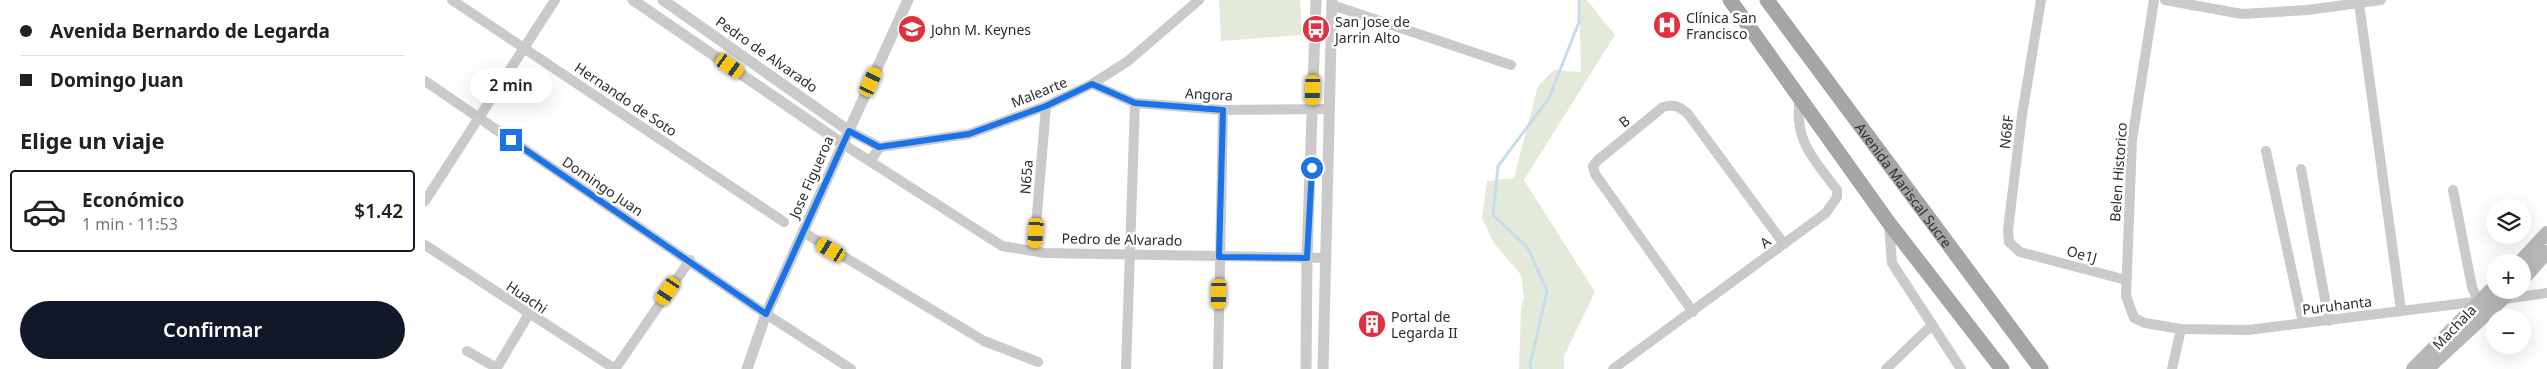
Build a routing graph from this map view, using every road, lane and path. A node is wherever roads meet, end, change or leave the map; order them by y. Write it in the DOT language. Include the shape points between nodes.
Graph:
graph roads {
  1 [pos="452,0"];
  2 [pos="555,0"];
  3 [pos="633,0"];
  4 [pos="663,0"];
  5 [pos="908,0"];
  6 [pos="1199,0"];
  7 [pos="1317,0"];
  8 [pos="1730,0"];
  9 [pos="1767,0"];
  10 [pos="2041,0"];
  11 [pos="2154,0"];
  12 [pos="2165,0"];
  13 [pos="2381,0"];
  14 [pos="1332,2"];
  15 [pos="2359,3"];
  16 [pos="525,47"];
  17 [pos="1511,65"];
  18 [pos="425,81"];
  19 [pos="1092,84"];
  20 [pos="1800,97"];
  21 [pos="1135,103"];
  22 [pos="1046,106"];
  23 [pos="1312,109"];
  24 [pos="1328,109"];
  25 [pos="1223,110"];
  26 [pos="478,118"];
  27 [pos="849,131"];
  28 [pos="843,144"];
  29 [pos="879,147"];
  30 [pos="2266,151"];
  31 [pos="870,162"];
  32 [pos="2301,169"];
  33 [pos="2453,190"];
  34 [pos="425,201"];
  35 [pos="784,222"];
  36 [pos="1889,223"];
  37 [pos="803,232"];
  38 [pos="2547,233"];
  39 [pos="1784,244"];
  40 [pos="425,246"];
  41 [pos="1034,250"];
  42 [pos="2547,252"];
  43 [pos="1131,254"];
  44 [pos="2030,254"];
  45 [pos="2527,254"];
  46 [pos="1219,257"];
  47 [pos="1307,258"];
  48 [pos="1325,258"];
  49 [pos="690,260"];
  50 [pos="2531,270"];
  51 [pos="2126,280"];
  52 [pos="2547,293"];
  53 [pos="2531,294"];
  54 [pos="2486,295"];
  55 [pos="2491,299"];
  56 [pos="2503,299"];
  57 [pos="2479,302"];
  58 [pos="2401,310"];
  59 [pos="1693,312"];
  60 [pos="529,314"];
  61 [pos="766,314"];
  62 [pos="2132,315"];
  63 [pos="2329,321"];
  64 [pos="2303,323"];
  65 [pos="1932,325"];
  66 [pos="2181,328"];
  67 [pos="467,351"];
  68 [pos="1038,362"];
  69 [pos="496,368"];
  70 [pos="615,369"];
  71 [pos="747,369"];
  72 [pos="851,369"];
  73 [pos="1126,369"];
  74 [pos="1218,369"];
  75 [pos="1306,369"];
  76 [pos="1323,369"];
  77 [pos="1613,369"];
  78 [pos="1886,369"];
  79 [pos="1961,369"];
  80 [pos="2002,369"];
  81 [pos="2041,369"];
  82 [pos="2172,369"];
  83 [pos="2413,369"];
  84 [pos="2427,369"];
  1 -- 16 [label="street, Hernando de Soto"];
  2 -- 16 [label="street"];
  3 -- 28 [label="street, Pedro de Alvarado"];
  4 -- 27 [label="street, Pedro de Alvarado"];
  5 -- 27 [label="street, Jose Figueroa"];
  6 -- 19 [label="street, Malearte" via="1128,61"];
  7 -- 23 [label="street"];
  8 -- 20 [label="main road"];
  9 -- 81 [label="main road, Avenida Mariscal Sucre"];
  10 -- 44 [label="street, N68F" via="2008,230 2012,247"];
  11 -- 51 [label="street, Belen Historico" via="2131,140"];
  12 -- 15 [label="street" via="2242,14"];
  13 -- 15 [label="street"];
  14 -- 17 [label="street"];
  14 -- 24 [label="street"];
  15 -- 58 [label="street"];
  16 -- 26 [label="street"];
  16 -- 35 [label="street, Hernando de Soto"];
  18 -- 26 [label="street, Domingo Juan"];
  19 -- 21 [label="street, Angora"];
  19 -- 22 [label="street, Malearte"];
  20 -- 36 [label="main road"];
  20 -- 39 [label="street, A" via="1797,115 1800,136 1837,190 1837,198 1826,213"];
  21 -- 25 [label="street, Angora"];
  21 -- 43 [label="street"];
  22 -- 29 [label="street, Malearte" via="969,134"];
  22 -- 41 [label="street, N65a"];
  23 -- 24 [label="street, Angora"];
  23 -- 25 [label="street, Angora"];
  23 -- 47 [label="street"];
  24 -- 48 [label="street"];
  25 -- 46 [label="street"];
  26 -- 34 [label="street"];
  26 -- 49 [label="street, Domingo Juan"];
  27 -- 28 [label="street, Jose Figueroa"];
  27 -- 29 [label="street, Pedro de Alvarado"];
  28 -- 31 [label="street, Pedro de Alvarado"];
  28 -- 37 [label="street, Jose Figueroa"];
  29 -- 31 [label="street"];
  30 -- 64 [label="street"];
  31 -- 41 [label="street, Pedro de Alvarado" via="1003,246"];
  32 -- 63 [label="street"];
  33 -- 57 [label="street" via="2472,288"];
  36 -- 65 [label="street" via="1892,262"];
  36 -- 80 [label="main road"];
  37 -- 61 [label="street, Jose Figueroa"];
  37 -- 68 [label="street" via="984,341"];
  38 -- 45 [label="main road"];
  39 -- 59 [label="street, A"];
  39 -- 59 [label="street, B" via="1688,114 1673,105 1663,108 1593,166 1595,174"];
  40 -- 60 [label="street, Huachi"];
  41 -- 43 [label="street, Pedro de Alvarado" via="1045,253"];
  42 -- 50 [label="main road"];
  43 -- 46 [label="street, Pedro de Alvarado"];
  43 -- 73 [label="street"];
  44 -- 51 [label="street, Oe1J"];
  46 -- 47 [label="street, Pedro de Alvarado"];
  46 -- 74 [label="street"];
  47 -- 48 [label="street, Pedro de Alvarado"];
  47 -- 75 [label="street"];
  48 -- 76 [label="street"];
  49 -- 61 [label="street, Domingo Juan"];
  49 -- 70 [label="street"];
  51 -- 62 [label="street, Belen Historico" via="2126,296"];
  52 -- 53 [label="street, Puruhanta"];
  54 -- 57 [label="main road, Machala"];
  55 -- 57 [label="street, Puruhanta"];
  56 -- 84 [label="main road, Machala"];
  57 -- 58 [label="street, Puruhanta"];
  57 -- 83 [label="main road, Machala"];
  58 -- 63 [label="street, Puruhanta"];
  59 -- 77 [label="street, A"];
  60 -- 69 [label="street"];
  60 -- 70 [label="street, Huachi"];
  61 -- 71 [label="street, Jose Figueroa"];
  61 -- 72 [label="street, Domingo Juan"];
  62 -- 66 [label="street, Puruhanta" via="2145,323"];
  63 -- 64 [label="street, Puruhanta"];
  64 -- 66 [label="street, Puruhanta" via="2248,330"];
  65 -- 78 [label="street"];
  65 -- 79 [label="street"];
  66 -- 82 [label="street"];
  67 -- 69 [label="street"];
}
